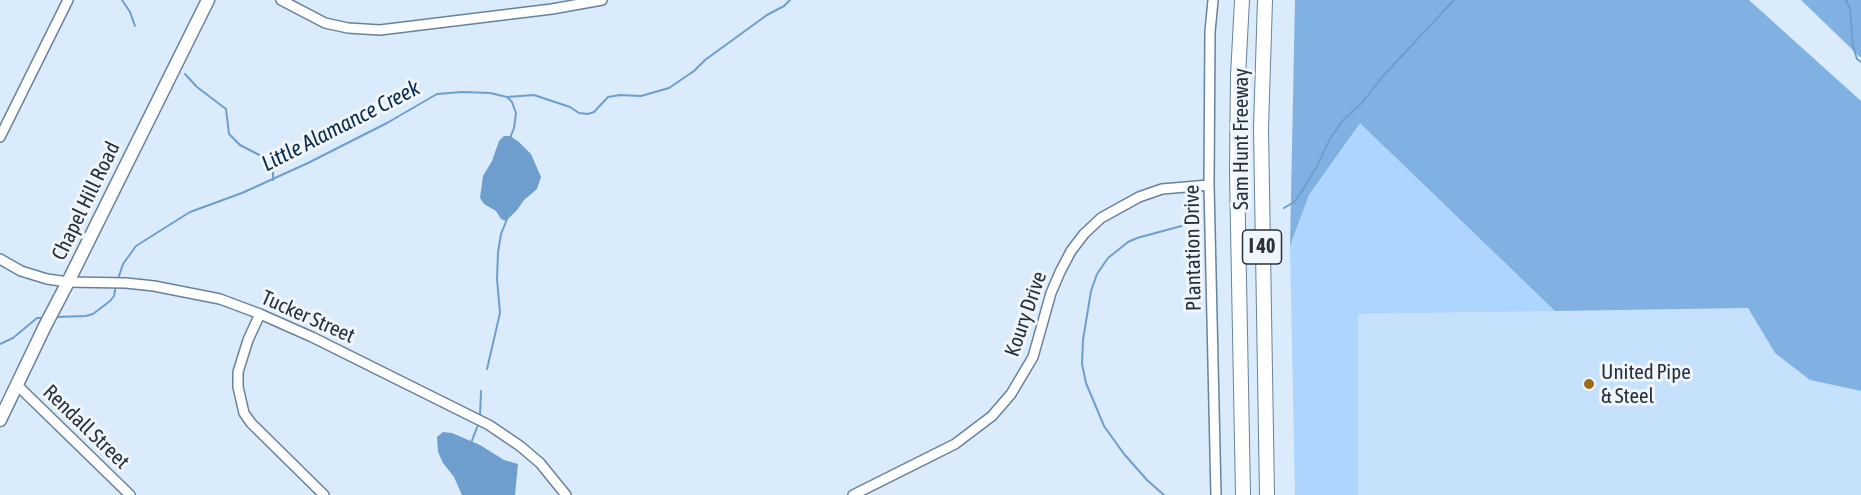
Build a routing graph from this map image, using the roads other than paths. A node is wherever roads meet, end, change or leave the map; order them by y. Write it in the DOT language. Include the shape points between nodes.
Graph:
graph roads {
  1 [pos="68,0"];
  2 [pos="208,0"];
  3 [pos="282,0"];
  4 [pos="602,0"];
  5 [pos="1213,0"];
  6 [pos="1242,0"];
  7 [pos="1265,0"];
  8 [pos="0,137"];
  9 [pos="1209,185"];
  10 [pos="0,259"];
  11 [pos="68,282"];
  12 [pos="260,314"];
  13 [pos="17,386"];
  14 [pos="0,420"];
  15 [pos="130,495"];
  16 [pos="324,495"];
  17 [pos="566,495"];
  18 [pos="853,495"];
  19 [pos="1216,495"];
  20 [pos="1243,495"];
  21 [pos="1267,495"];
  1 -- 8 [label="street"];
  2 -- 11 [label="main road, Chapel Hill Road"];
  3 -- 4 [label="street" via="325,23 380,30"];
  5 -- 9 [label="street, Plantation Drive"];
  6 -- 20 [label="highway, Sam Hunt Freeway / I 40" via="1238,172"];
  7 -- 21 [label="highway, Sam Hunt Freeway / I 40" via="1261,128"];
  9 -- 18 [label="street, Koury Drive" via="1162,189 1101,218 1071,251 1051,293 1033,357 1011,394 992,416 955,444"];
  9 -- 19 [label="street, Plantation Drive"];
  10 -- 11 [label="street, Tucker Street" via="21,271"];
  11 -- 12 [label="street, Tucker Street" via="126,283 199,294"];
  11 -- 13 [label="main road, Chapel Hill Road"];
  12 -- 16 [label="street" via="238,372 244,412"];
  12 -- 17 [label="street, Tucker Street" via="489,425 540,463"];
  13 -- 14 [label="main road, Chapel Hill Road"];
  13 -- 15 [label="street, Rendall Street"];
}
